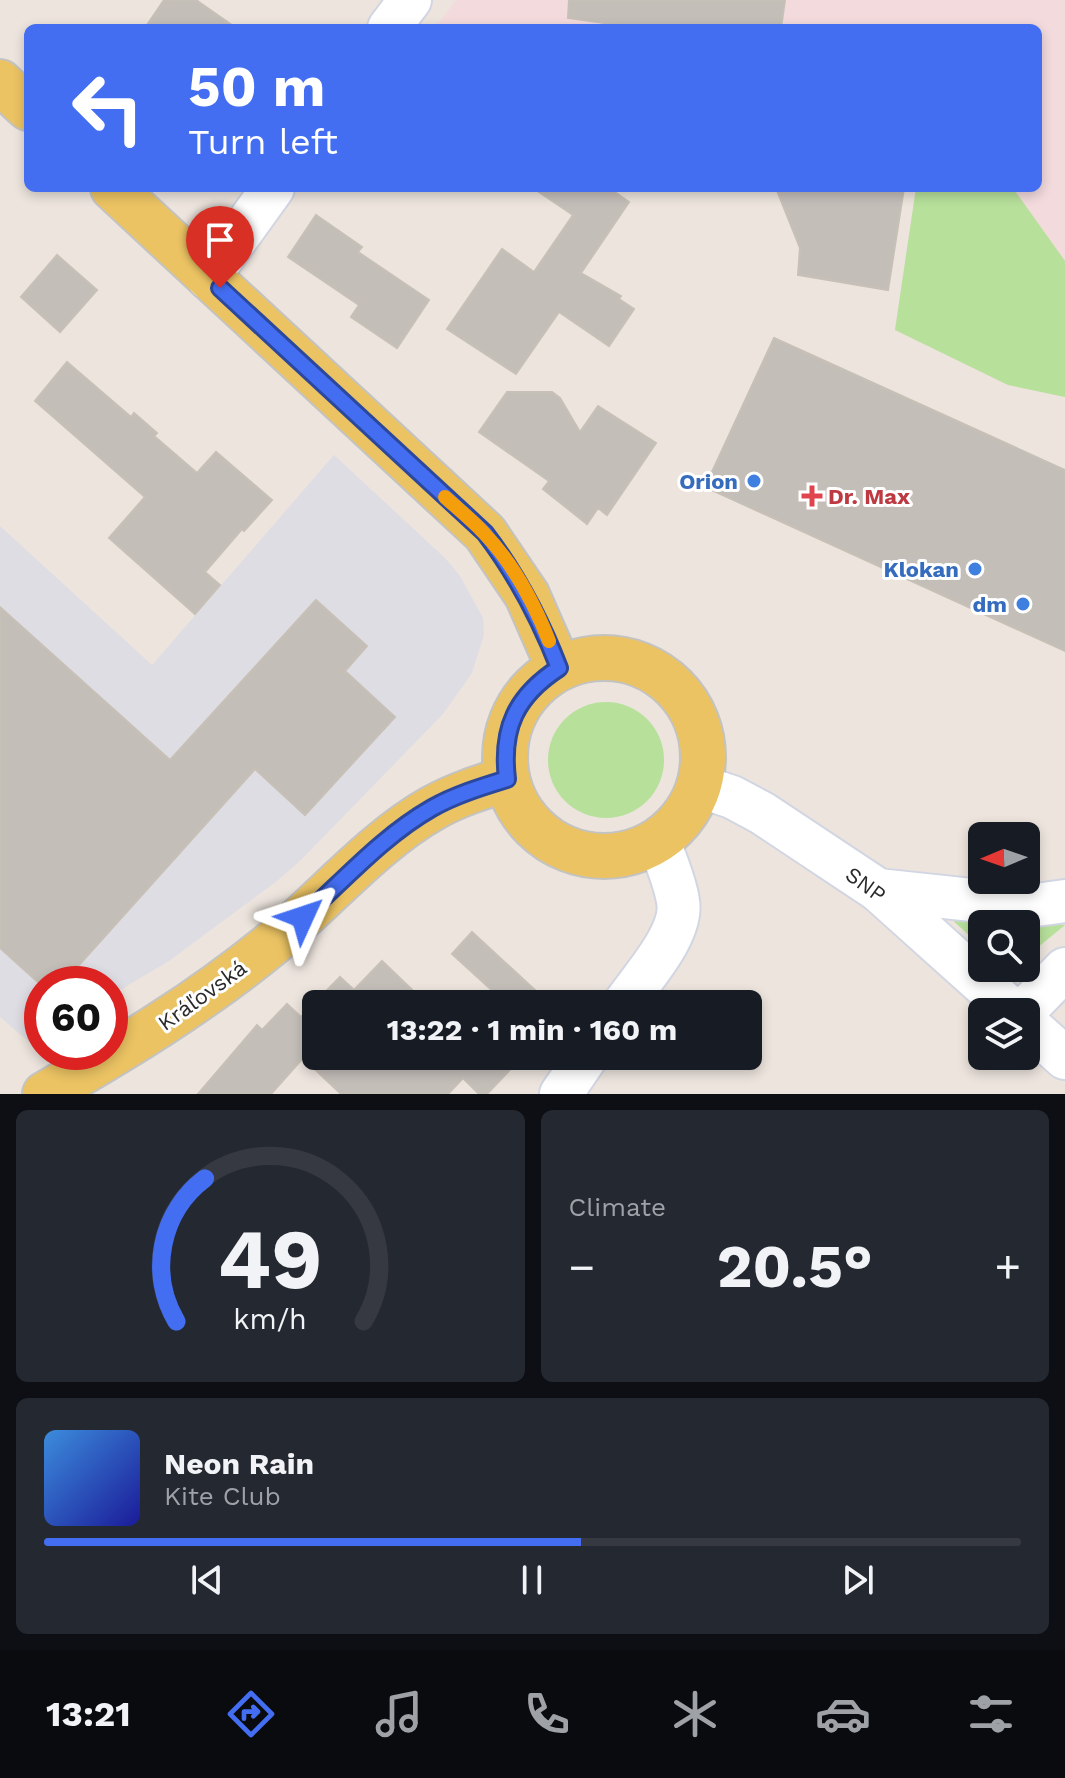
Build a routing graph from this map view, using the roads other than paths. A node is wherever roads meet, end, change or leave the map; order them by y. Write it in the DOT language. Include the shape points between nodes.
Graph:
graph roads {
  1 [pos="410,0"];
  2 [pos="392,24"];
  3 [pos="0,82"];
  4 [pos="24,104"];
  5 [pos="117,192"];
  6 [pos="270,192"];
  7 [pos="208,278"];
  8 [pos="559,668"];
  9 [pos="507,779"];
  10 [pos="699,786"];
  11 [pos="659,841"];
  12 [pos="878,890"];
  13 [pos="1065,901"];
  14 [pos="1065,969"];
  15 [pos="634,990"];
  16 [pos="998,998"];
  17 [pos="1037,998"];
  18 [pos="1040,1036"];
  19 [pos="1065,1058"];
  20 [pos="577,1070"];
  21 [pos="45,1094"];
  22 [pos="561,1094"];
  1 -- 2 [label="street"];
  3 -- 4 [label="main road"];
  5 -- 7 [label="main road"];
  6 -- 7 [label="street"];
  7 -- 8 [label="main road" via="485,533 527,595"];
  8 -- 9 [label="main road" via="540,680 514,714 505,746"];
  8 -- 10 [label="main road" via="603,657 648,668 668,681 684,697 702,740"];
  9 -- 11 [label="main road" via="527,822 566,850 614,857"];
  9 -- 21 [label="main road, Kráľovská" via="431,808 219,984 135,1042"];
  10 -- 11 [label="main road" via="690,807"];
  10 -- 12 [label="street, SNP" via="762,813"];
  11 -- 15 [label="street" via="679,901 678,914 675,931"];
  12 -- 13 [label="street" via="1029,906"];
  12 -- 16 [label="street, SNP"];
  14 -- 17 [label="street"];
  18 -- 19 [label="street"];
  20 -- 22 [label="street"];
}
